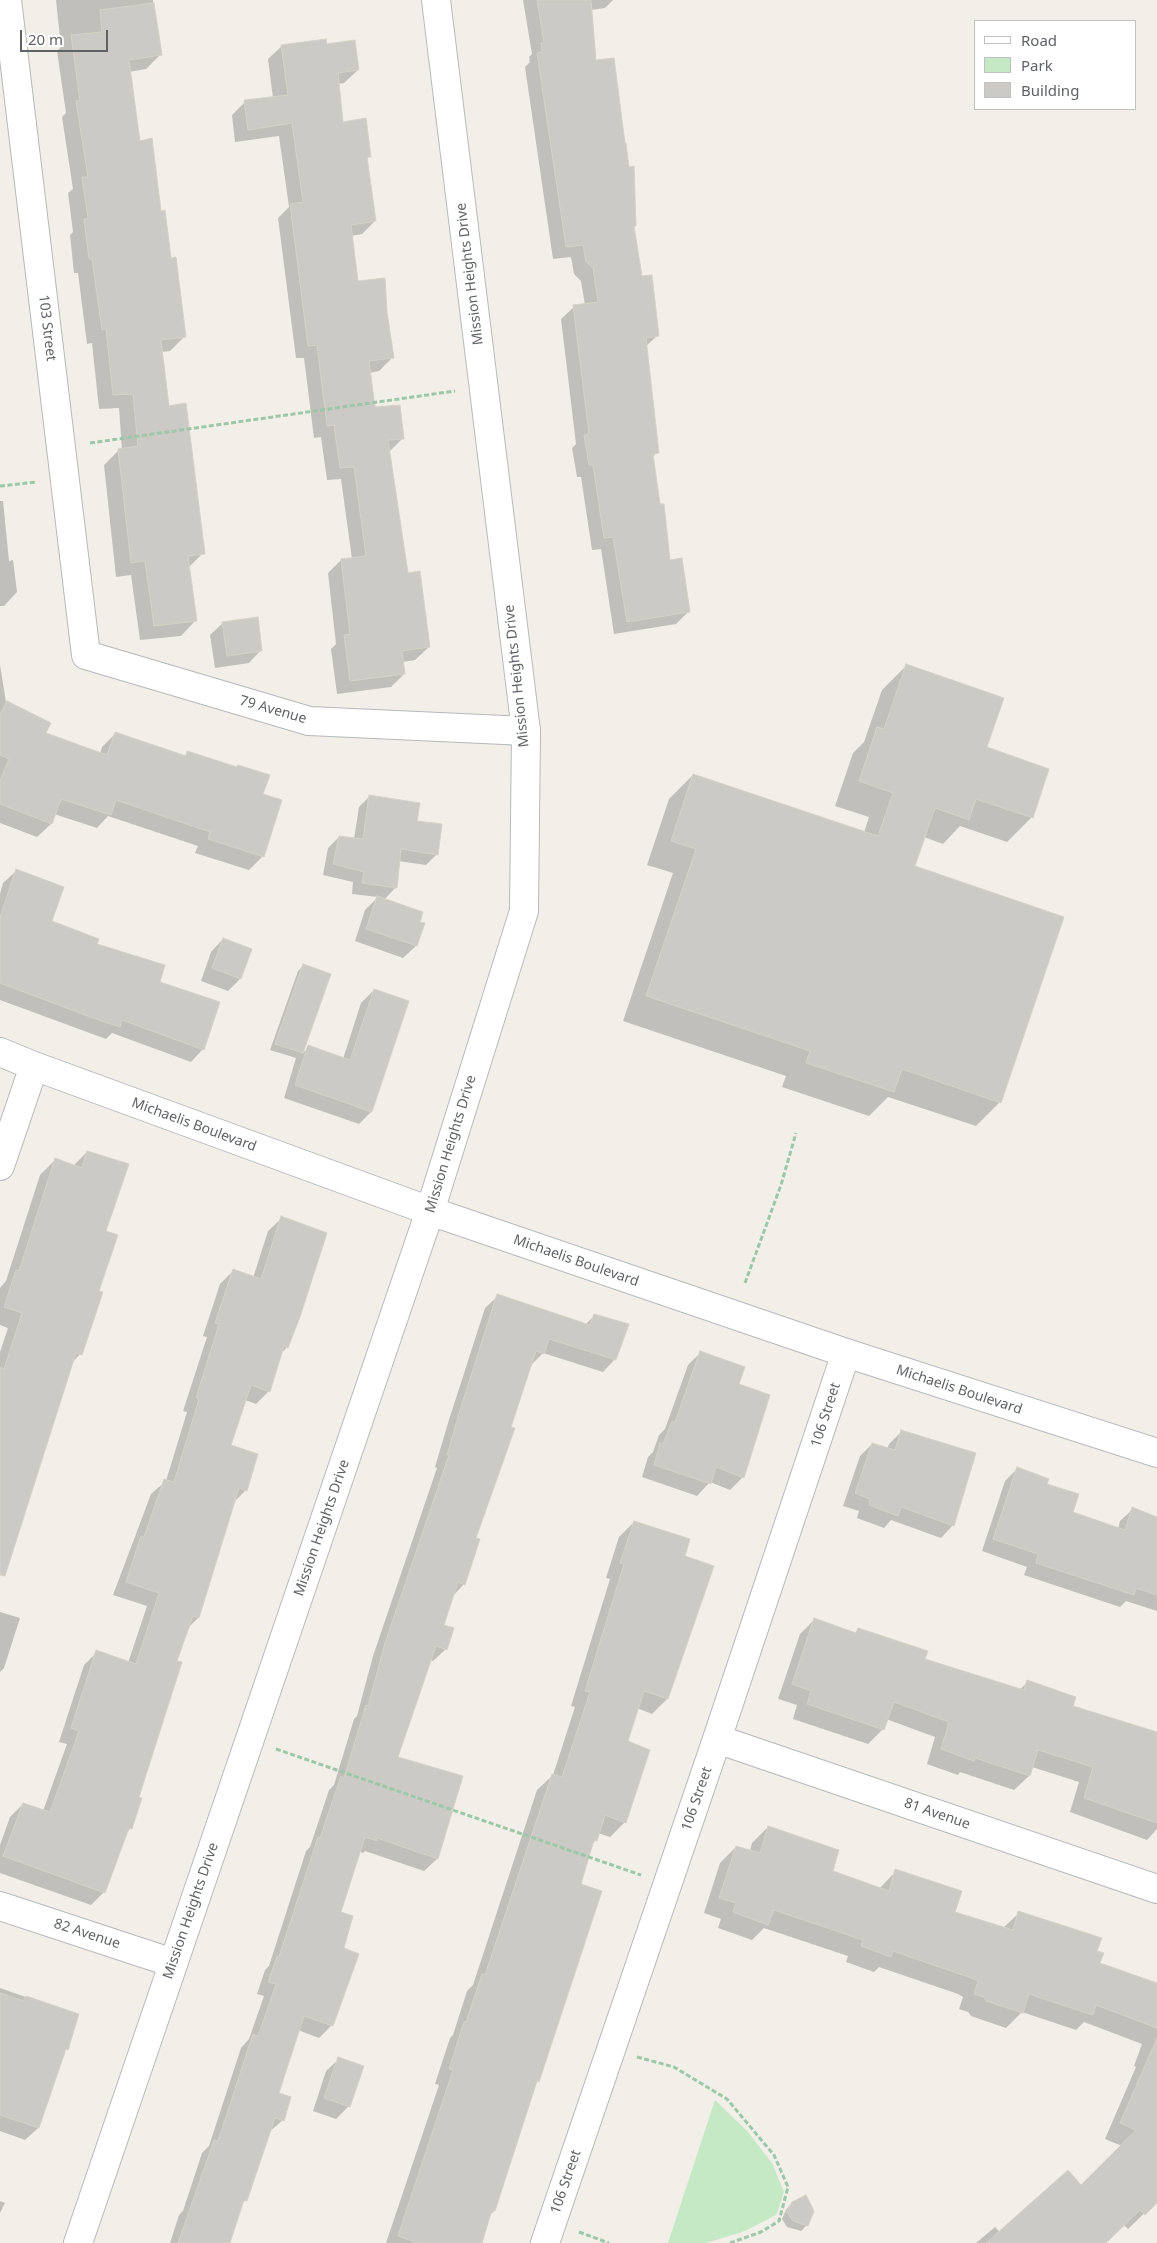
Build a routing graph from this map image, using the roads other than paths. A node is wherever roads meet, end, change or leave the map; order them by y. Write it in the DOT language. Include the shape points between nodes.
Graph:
graph roads {
  1 [pos="7,0"];
  2 [pos="436,0"];
  3 [pos="86,655"];
  4 [pos="526,730"];
  5 [pos="0,1052"];
  6 [pos="34,1066"];
  7 [pos="0,1166"];
  8 [pos="430,1211"];
  9 [pos="846,1353"];
  10 [pos="1157,1453"];
  11 [pos="717,1739"];
  12 [pos="1157,1889"];
  13 [pos="0,1906"];
  14 [pos="174,1963"];
  15 [pos="78,2243"];
  16 [pos="545,2243"];
  1 -- 3 [label="street, 103 Street"];
  2 -- 4 [label="street, Mission Heights Drive"];
  3 -- 4 [label="street, 79 Avenue" via="309,721"];
  4 -- 8 [label="street, Mission Heights Drive" via="524,911"];
  5 -- 6 [label="street, Michaelis Boulevard"];
  6 -- 7 [label="street"];
  6 -- 8 [label="street, Michaelis Boulevard"];
  8 -- 9 [label="street, Michaelis Boulevard"];
  8 -- 14 [label="street, Mission Heights Drive"];
  9 -- 10 [label="street, Michaelis Boulevard"];
  9 -- 11 [label="street, 106 Street"];
  11 -- 12 [label="street, 81 Avenue"];
  11 -- 16 [label="street, 106 Street"];
  13 -- 14 [label="street, 82 Avenue"];
  14 -- 15 [label="street, Mission Heights Drive"];
}
